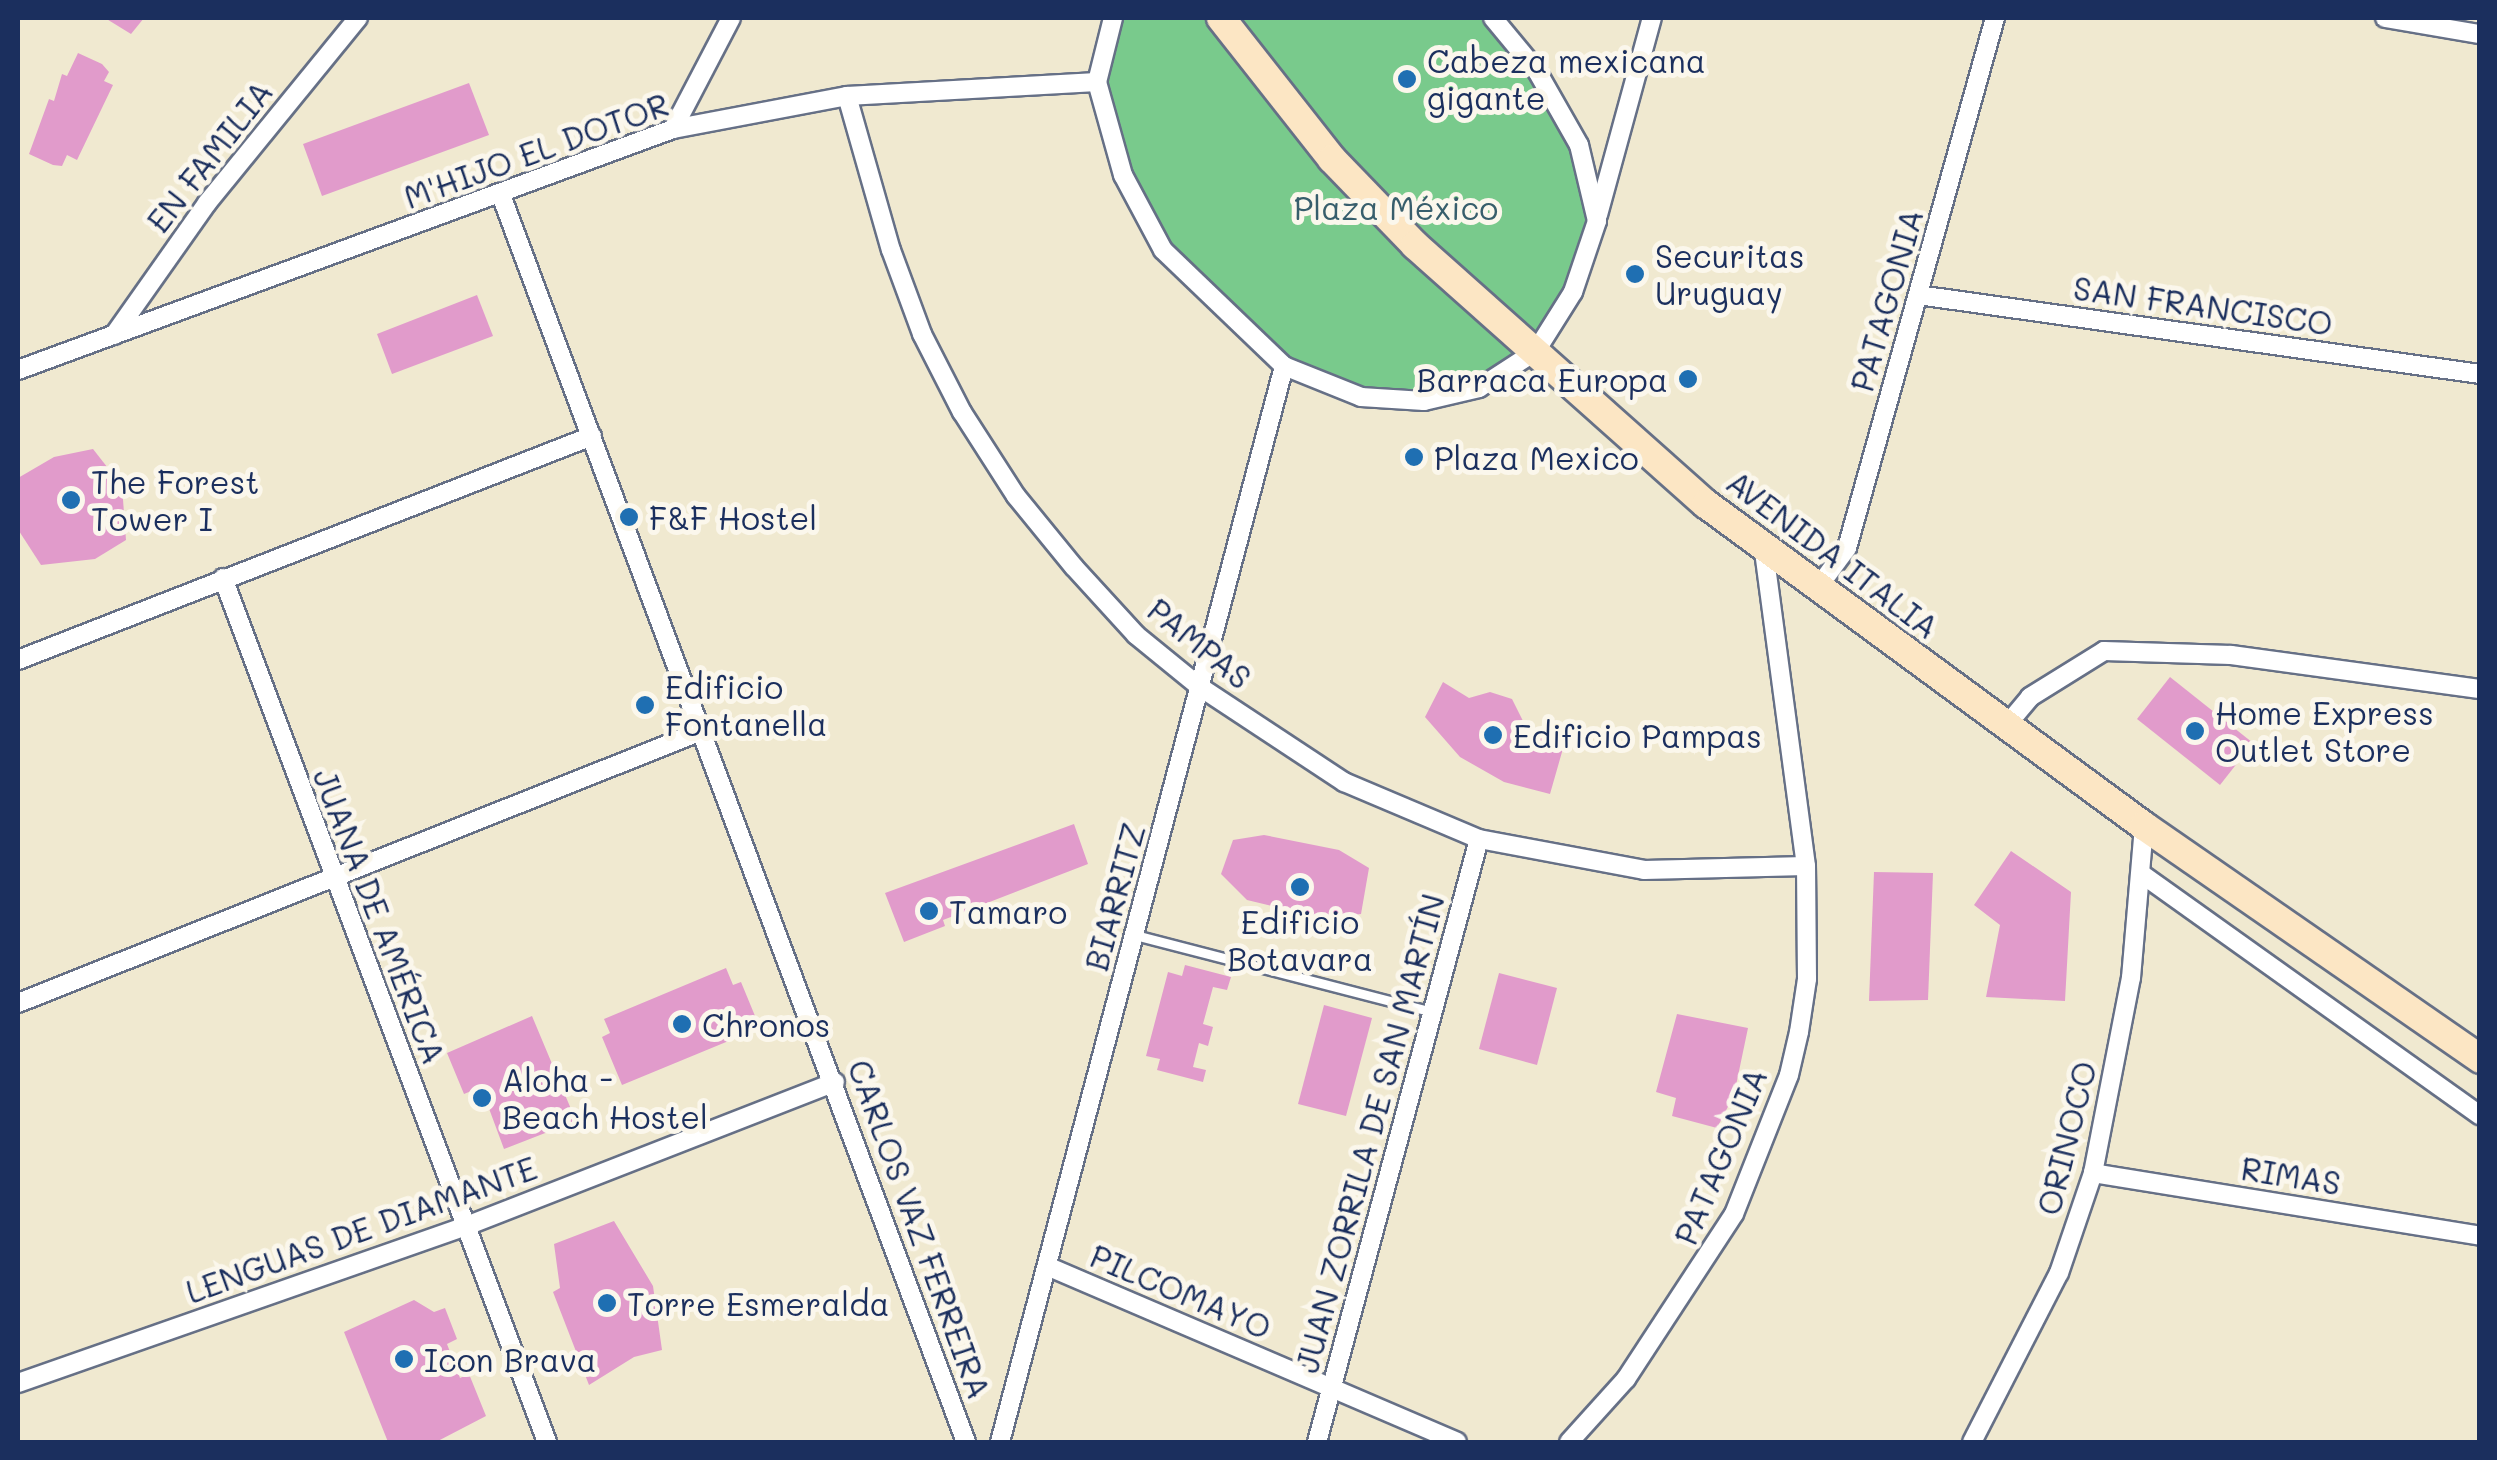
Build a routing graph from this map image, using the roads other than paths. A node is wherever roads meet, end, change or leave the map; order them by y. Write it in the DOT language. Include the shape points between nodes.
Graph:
graph roads {
  1 [pos="358,18"];
  2 [pos="730,18"];
  3 [pos="1113,18"];
  4 [pos="1221,18"];
  5 [pos="1492,18"];
  6 [pos="1652,18"];
  7 [pos="1995,18"];
  8 [pos="2384,18"];
  9 [pos="2480,34"];
  10 [pos="1097,82"];
  11 [pos="847,96"];
  12 [pos="673,128"];
  13 [pos="501,194"];
  14 [pos="1597,221"];
  15 [pos="1918,295"];
  16 [pos="114,336"];
  17 [pos="1536,351"];
  18 [pos="1284,366"];
  19 [pos="18,370"];
  20 [pos="2480,374"];
  21 [pos="592,436"];
  22 [pos="1764,551"];
  23 [pos="223,578"];
  24 [pos="1816,590"];
  25 [pos="18,660"];
  26 [pos="1200,687"];
  27 [pos="2480,689"];
  28 [pos="2006,726"];
  29 [pos="699,732"];
  30 [pos="2144,826"];
  31 [pos="1478,839"];
  32 [pos="1806,866"];
  33 [pos="2143,875"];
  34 [pos="332,878"];
  35 [pos="1135,934"];
  36 [pos="18,1002"];
  37 [pos="1433,1012"];
  38 [pos="2480,1059"];
  39 [pos="835,1082"];
  40 [pos="2480,1114"];
  41 [pos="2094,1173"];
  42 [pos="466,1226"];
  43 [pos="2480,1236"];
  44 [pos="1046,1266"];
  45 [pos="18,1383"];
  46 [pos="1332,1388"];
  47 [pos="547,1442"];
  48 [pos="966,1442"];
  49 [pos="1000,1442"];
  50 [pos="1317,1442"];
  51 [pos="1457,1442"];
  52 [pos="1568,1442"];
  53 [pos="1972,1442"];
  1 -- 16 [label="street, EN FAMILIA" via="207,203"];
  2 -- 12 [label="street"];
  3 -- 10 [label="street"];
  4 -- 17 [label="street, AVENIDA ITALIA" via="1332,159 1415,245"];
  5 -- 14 [label="street" via="1537,72 1578,145"];
  6 -- 14 [label="street"];
  7 -- 15 [label="street, PATAGONIA"];
  8 -- 9 [label="street"];
  10 -- 11 [label="street, M'HIJO EL DOTOR"];
  10 -- 18 [label="street" via="1124,175 1164,250"];
  11 -- 12 [label="street, M'HIJO EL DOTOR"];
  11 -- 26 [label="street, PAMPAS" via="891,250 922,334 962,412 1016,496 1074,567 1136,635"];
  12 -- 13 [label="street, M'HIJO EL DOTOR"];
  13 -- 16 [label="street, M'HIJO EL DOTOR"];
  13 -- 21 [label="street, CARLOS VAZ FERREIRA"];
  14 -- 17 [label="street" via="1574,292"];
  15 -- 20 [label="street, SAN FRANCISCO"];
  15 -- 24 [label="street, PATAGONIA" via="1847,548"];
  16 -- 19 [label="street, M'HIJO EL DOTOR"];
  17 -- 18 [label="street" via="1478,388 1424,401 1361,397"];
  17 -- 22 [label="street, AVENIDA ITALIA"];
  18 -- 26 [label="street, BIARRITZ"];
  21 -- 23 [label="street"];
  21 -- 29 [label="street, CARLOS VAZ FERREIRA"];
  22 -- 24 [label="street, AVENIDA ITALIA"];
  22 -- 32 [label="street, PATAGONIA"];
  23 -- 25 [label="street"];
  23 -- 34 [label="street, JUANA DE AMÉRICA"];
  24 -- 28 [label="street, AVENIDA ITALIA"];
  26 -- 31 [label="street, PAMPAS" via="1344,782"];
  26 -- 35 [label="street, BIARRITZ"];
  27 -- 28 [label="street" via="2230,655 2104,651 2030,696"];
  28 -- 30 [label="street, AVENIDA ITALIA"];
  29 -- 34 [label="street"];
  29 -- 39 [label="street, CARLOS VAZ FERREIRA"];
  30 -- 33 [label="street, ORINOCO"];
  30 -- 38 [label="street, AVENIDA ITALIA"];
  31 -- 32 [label="street, PAMPAS" via="1644,870"];
  31 -- 37 [label="street, JUAN ZORRILA DE SAN MARTÍN"];
  32 -- 52 [label="street, PATAGONIA" via="1807,979 1789,1075 1760,1156 1703,1269 1626,1379"];
  33 -- 40 [label="street"];
  33 -- 41 [label="street, ORINOCO"];
  34 -- 36 [label="street"];
  34 -- 42 [label="street, JUANA DE AMÉRICA"];
  35 -- 37 [label="lane"];
  35 -- 44 [label="street, BIARRITZ"];
  37 -- 46 [label="street, JUAN ZORRILA DE SAN MARTÍN"];
  39 -- 42 [label="street, LENGUAS DE DIAMANTE"];
  39 -- 48 [label="street, CARLOS VAZ FERREIRA"];
  41 -- 43 [label="street, RIMAS"];
  41 -- 53 [label="street, ORINOCO" via="2059,1272"];
  42 -- 45 [label="street, LENGUAS DE DIAMANTE"];
  42 -- 47 [label="street, JUANA DE AMÉRICA"];
  44 -- 46 [label="street, PILCOMAYO"];
  44 -- 49 [label="street, BIARRITZ"];
  46 -- 50 [label="street, JUAN ZORRILA DE SAN MARTÍN"];
  46 -- 51 [label="street, PILCOMAYO"];
}
